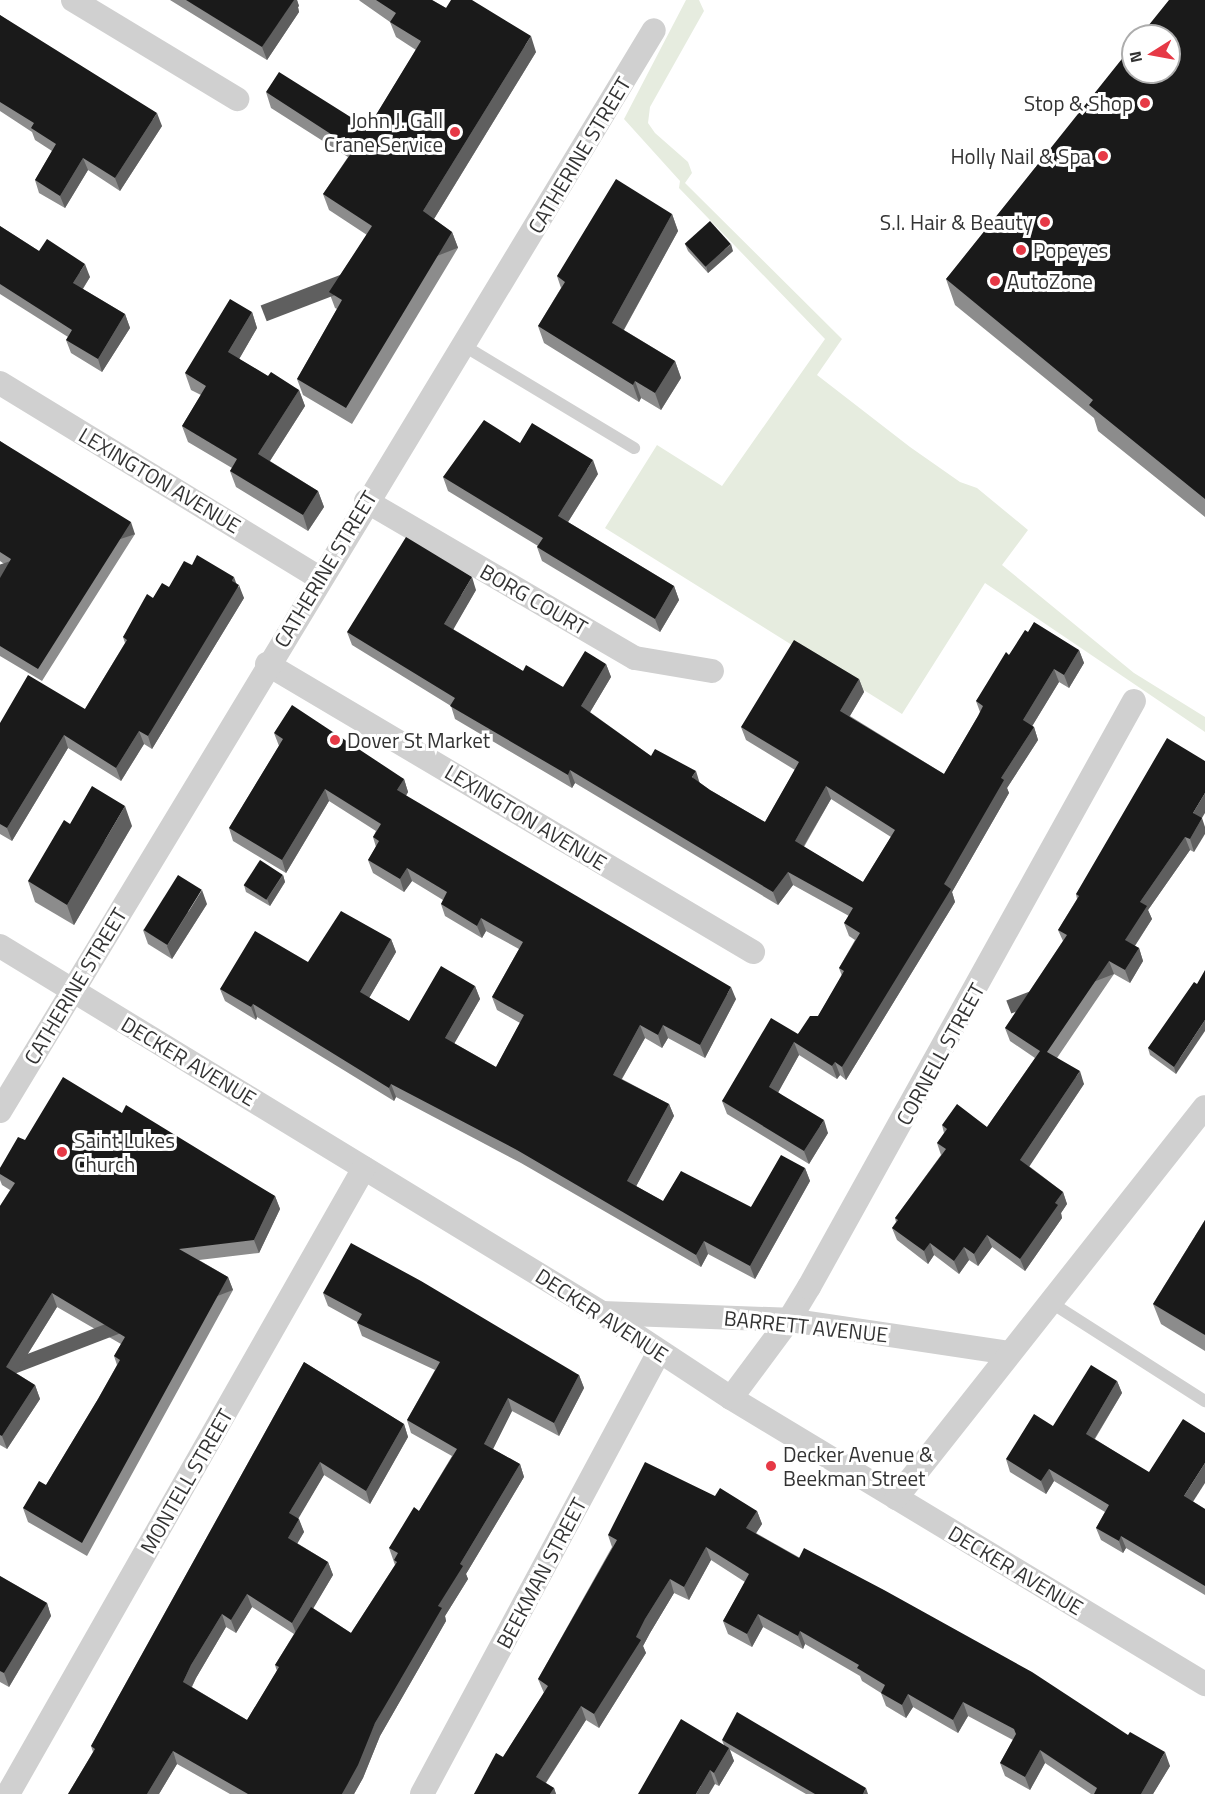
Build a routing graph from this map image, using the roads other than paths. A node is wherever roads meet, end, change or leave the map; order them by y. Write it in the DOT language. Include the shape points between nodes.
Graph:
graph roads {
  1 [pos="73,0"];
  2 [pos="654,30"];
  3 [pos="237,99"];
  4 [pos="461,345"];
  5 [pos="0,382"];
  6 [pos="634,448"];
  7 [pos="366,501"];
  8 [pos="320,578"];
  9 [pos="267,664"];
  10 [pos="712,671"];
  11 [pos="1134,701"];
  12 [pos="0,946"];
  13 [pos="753,952"];
  14 [pos="73,990"];
  15 [pos="1205,1107"];
  16 [pos="0,1111"];
  17 [pos="364,1168"];
  18 [pos="1050,1302"];
  19 [pos="602,1313"];
  20 [pos="789,1320"];
  21 [pos="659,1352"];
  22 [pos="1009,1353"];
  23 [pos="730,1398"];
  24 [pos="1205,1401"];
  25 [pos="896,1498"];
  26 [pos="1205,1684"];
  27 [pos="8,1794"];
  28 [pos="422,1794"];
  1 -- 3 [label="street"];
  2 -- 4 [label="street, CATHERINE STREET"];
  4 -- 6 [label="lane"];
  4 -- 7 [label="street, CATHERINE STREET"];
  5 -- 8 [label="street, LEXINGTON AVENUE"];
  7 -- 8 [label="street, CATHERINE STREET"];
  7 -- 10 [label="street, BORG COURT" via="634,658"];
  8 -- 9 [label="street, CATHERINE STREET"];
  9 -- 13 [label="street, LEXINGTON AVENUE"];
  9 -- 14 [label="street, CATHERINE STREET"];
  11 -- 20 [label="street, CORNELL STREET"];
  12 -- 14 [label="street, DECKER AVENUE"];
  14 -- 16 [label="street, CATHERINE STREET"];
  14 -- 17 [label="street, DECKER AVENUE"];
  15 -- 18 [label="street"];
  17 -- 19 [label="street, DECKER AVENUE"];
  17 -- 27 [label="street, MONTELL STREET"];
  18 -- 22 [label="street"];
  18 -- 24 [label="lane"];
  19 -- 20 [label="street, BARRETT AVENUE"];
  19 -- 21 [label="street, DECKER AVENUE"];
  20 -- 22 [label="street, BARRETT AVENUE"];
  20 -- 23 [label="street, CORNELL STREET"];
  21 -- 23 [label="street, DECKER AVENUE"];
  21 -- 28 [label="street, BEEKMAN STREET"];
  22 -- 25 [label="street"];
  23 -- 25 [label="street, DECKER AVENUE"];
  25 -- 26 [label="street, DECKER AVENUE"];
}
